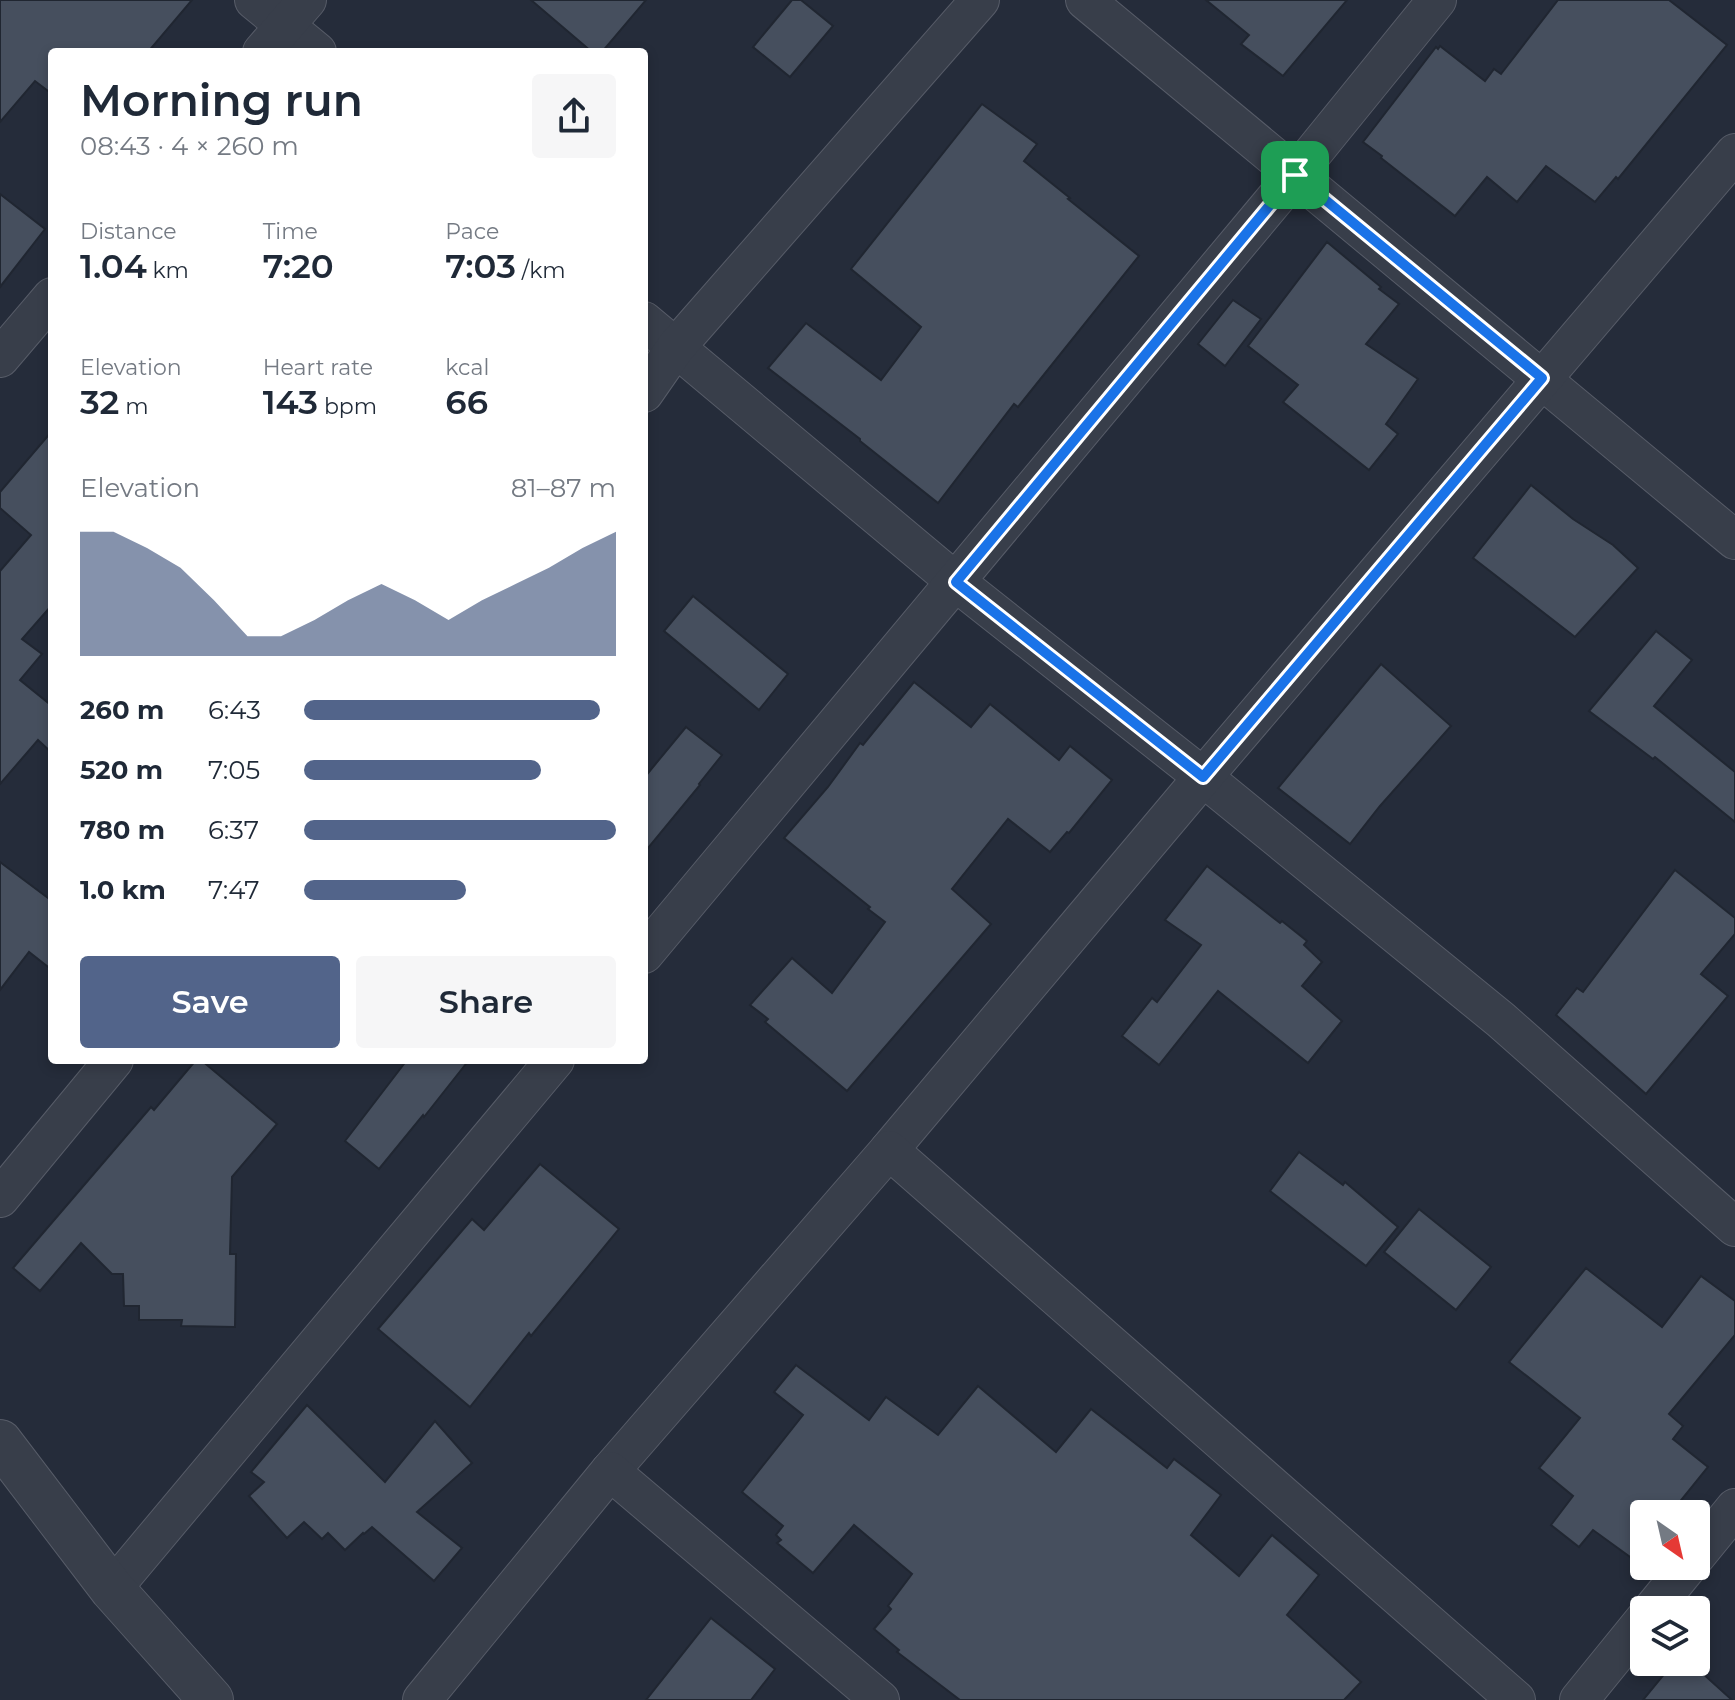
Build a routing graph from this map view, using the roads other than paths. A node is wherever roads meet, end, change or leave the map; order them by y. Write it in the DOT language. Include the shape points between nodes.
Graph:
graph roads {
  1 [pos="254,0"];
  2 [pos="980,0"];
  3 [pos="1085,0"];
  4 [pos="1437,0"];
  5 [pos="284,26"];
  6 [pos="312,48"];
  7 [pos="1735,153"];
  8 [pos="1295,175"];
  9 [pos="48,302"];
  10 [pos="648,324"];
  11 [pos="676,347"];
  12 [pos="0,358"];
  13 [pos="1542,378"];
  14 [pos="648,387"];
  15 [pos="1735,540"];
  16 [pos="956,582"];
  17 [pos="1203,777"];
  18 [pos="648,949"];
  19 [pos="111,1064"];
  20 [pos="552,1064"];
  21 [pos="889,1150"];
  22 [pos="0,1198"];
  23 [pos="1735,1227"];
  24 [pos="0,1442"];
  25 [pos="610,1471"];
  26 [pos="1735,1508"];
  27 [pos="1710,1539"];
  28 [pos="1677,1580"];
  29 [pos="112,1589"];
  30 [pos="1663,1596"];
  31 [pos="1630,1637"];
  32 [pos="211,1700"];
  33 [pos="422,1700"];
  34 [pos="880,1700"];
  35 [pos="1516,1700"];
  36 [pos="1579,1700"];
  1 -- 5 [label="street"];
  2 -- 11 [label="street"];
  3 -- 8 [label="street"];
  4 -- 8 [label="street"];
  5 -- 6 [label="street"];
  7 -- 13 [label="street"];
  8 -- 13 [label="street"];
  8 -- 16 [label="street"];
  9 -- 12 [label="street"];
  10 -- 11 [label="street"];
  11 -- 14 [label="street"];
  11 -- 16 [label="street"];
  13 -- 15 [label="street"];
  13 -- 17 [label="street"];
  16 -- 17 [label="street"];
  16 -- 18 [label="street"];
  17 -- 21 [label="street"];
  17 -- 23 [label="street" via="1501,1020"];
  19 -- 22 [label="street"];
  20 -- 29 [label="street"];
  21 -- 25 [label="street"];
  21 -- 35 [label="street"];
  24 -- 29 [label="street"];
  25 -- 33 [label="street"];
  25 -- 34 [label="street"];
  26 -- 27 [label="street"];
  28 -- 30 [label="street"];
  29 -- 32 [label="street"];
  31 -- 36 [label="street"];
}
